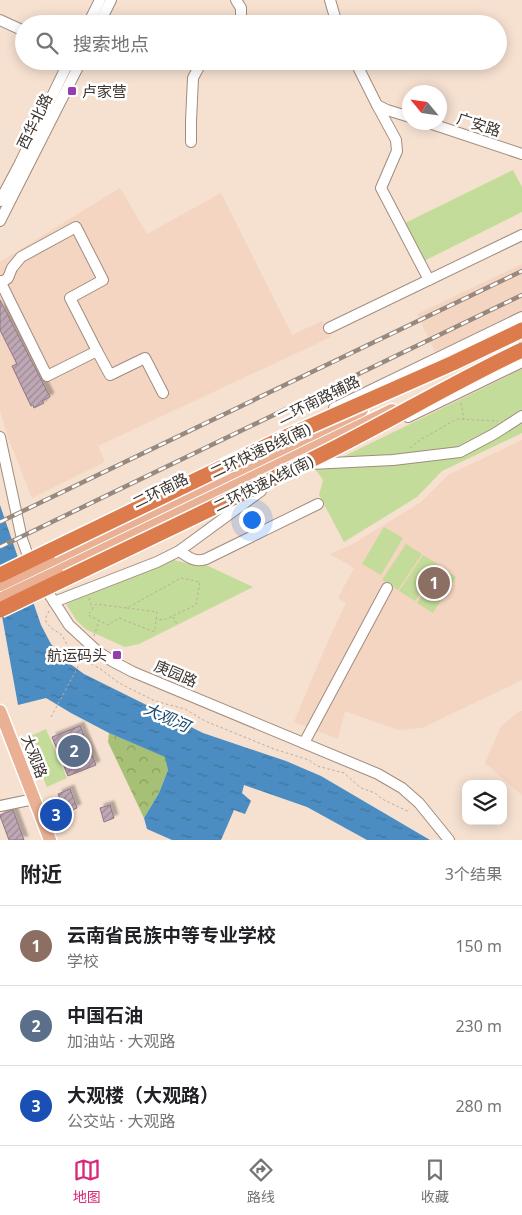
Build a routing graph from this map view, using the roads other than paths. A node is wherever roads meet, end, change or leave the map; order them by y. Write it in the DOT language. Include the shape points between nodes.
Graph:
graph roads {
  1 [pos="100,0"];
  2 [pos="111,0"];
  3 [pos="236,0"];
  4 [pos="330,0"];
  5 [pos="92,15"];
  6 [pos="104,15"];
  7 [pos="241,15"];
  8 [pos="334,15"];
  9 [pos="0,20"];
  10 [pos="15,27"];
  11 [pos="65,70"];
  12 [pos="76,70"];
  13 [pos="197,70"];
  14 [pos="360,70"];
  15 [pos="377,105"];
  16 [pos="402,114"];
  17 [pos="447,129"];
  18 [pos="190,142"];
  19 [pos="522,154"];
  20 [pos="0,201"];
  21 [pos="0,221"];
  22 [pos="522,235"];
  23 [pos="429,280"];
  24 [pos="0,282"];
  25 [pos="522,317"];
  26 [pos="329,328"];
  27 [pos="522,331"];
  28 [pos="522,348"];
  29 [pos="96,352"];
  30 [pos="522,362"];
  31 [pos="163,393"];
  32 [pos="518,419"];
  33 [pos="0,437"];
  34 [pos="310,464"];
  35 [pos="286,476"];
  36 [pos="318,504"];
  37 [pos="137,526"];
  38 [pos="178,550"];
  39 [pos="53,567"];
  40 [pos="0,575"];
  41 [pos="0,585"];
  42 [pos="387,588"];
  43 [pos="0,600"];
  44 [pos="54,602"];
  45 [pos="0,610"];
  46 [pos="0,711"];
  47 [pos="304,743"];
  48 [pos="34,799"];
  49 [pos="0,806"];
  50 [pos="50,840"];
  51 [pos="448,840"];
  1 -- 5 [label="street"];
  2 -- 6 [label="street"];
  3 -- 7 [label="street"];
  4 -- 8 [label="street"];
  9 -- 10 [label="street"];
  11 -- 20 [label="street, 西华北路"];
  12 -- 21 [label="street, 西华北路"];
  13 -- 18 [label="street" via="193,78"];
  14 -- 15 [label="street"];
  15 -- 16 [label="street"];
  15 -- 23 [label="street" via="396,140 397,151 381,188"];
  17 -- 19 [label="street, 广安路"];
  22 -- 23 [label="street"];
  23 -- 26 [label="street"];
  24 -- 29 [label="street" via="47,376"];
  24 -- 29 [label="street" via="8,278 21,257 76,226 103,280 70,298"];
  25 -- 37 [label="street, 二环南路辅路" via="267,440 216,469"];
  27 -- 37 [label="main road, 二环南路"];
  27 -- 40 [label="highway, 二环快速B线(南), bridge" via="281,439"];
  28 -- 37 [label="main road, 二环南路"];
  28 -- 45 [label="highway, 二环快速A线(南), bridge" via="313,459"];
  29 -- 31 [label="street" via="110,375 145,358"];
  30 -- 34 [label="street"];
  32 -- 34 [label="street" via="460,452 393,460"];
  33 -- 44 [label="street, 庚园路" via="22,540 34,571"];
  34 -- 35 [label="street"];
  35 -- 37 [label="street" via="220,502"];
  35 -- 38 [label="street"];
  36 -- 38 [label="street" via="206,559 192,559"];
  37 -- 39 [label="main road, 二环南路"];
  38 -- 44 [label="street" via="157,562"];
  39 -- 41 [label="main road, 二环南路, bridge"];
  39 -- 43 [label="main road, 二环南路, bridge"];
  42 -- 47 [label="street"];
  44 -- 47 [label="street, 庚园路" via="70,625 112,661"];
  46 -- 48 [label="main road, 大观路"];
  47 -- 51 [label="street, 庚园路" via="378,774 402,788"];
  48 -- 49 [label="street"];
  48 -- 50 [label="main road, 大观路"];
}
